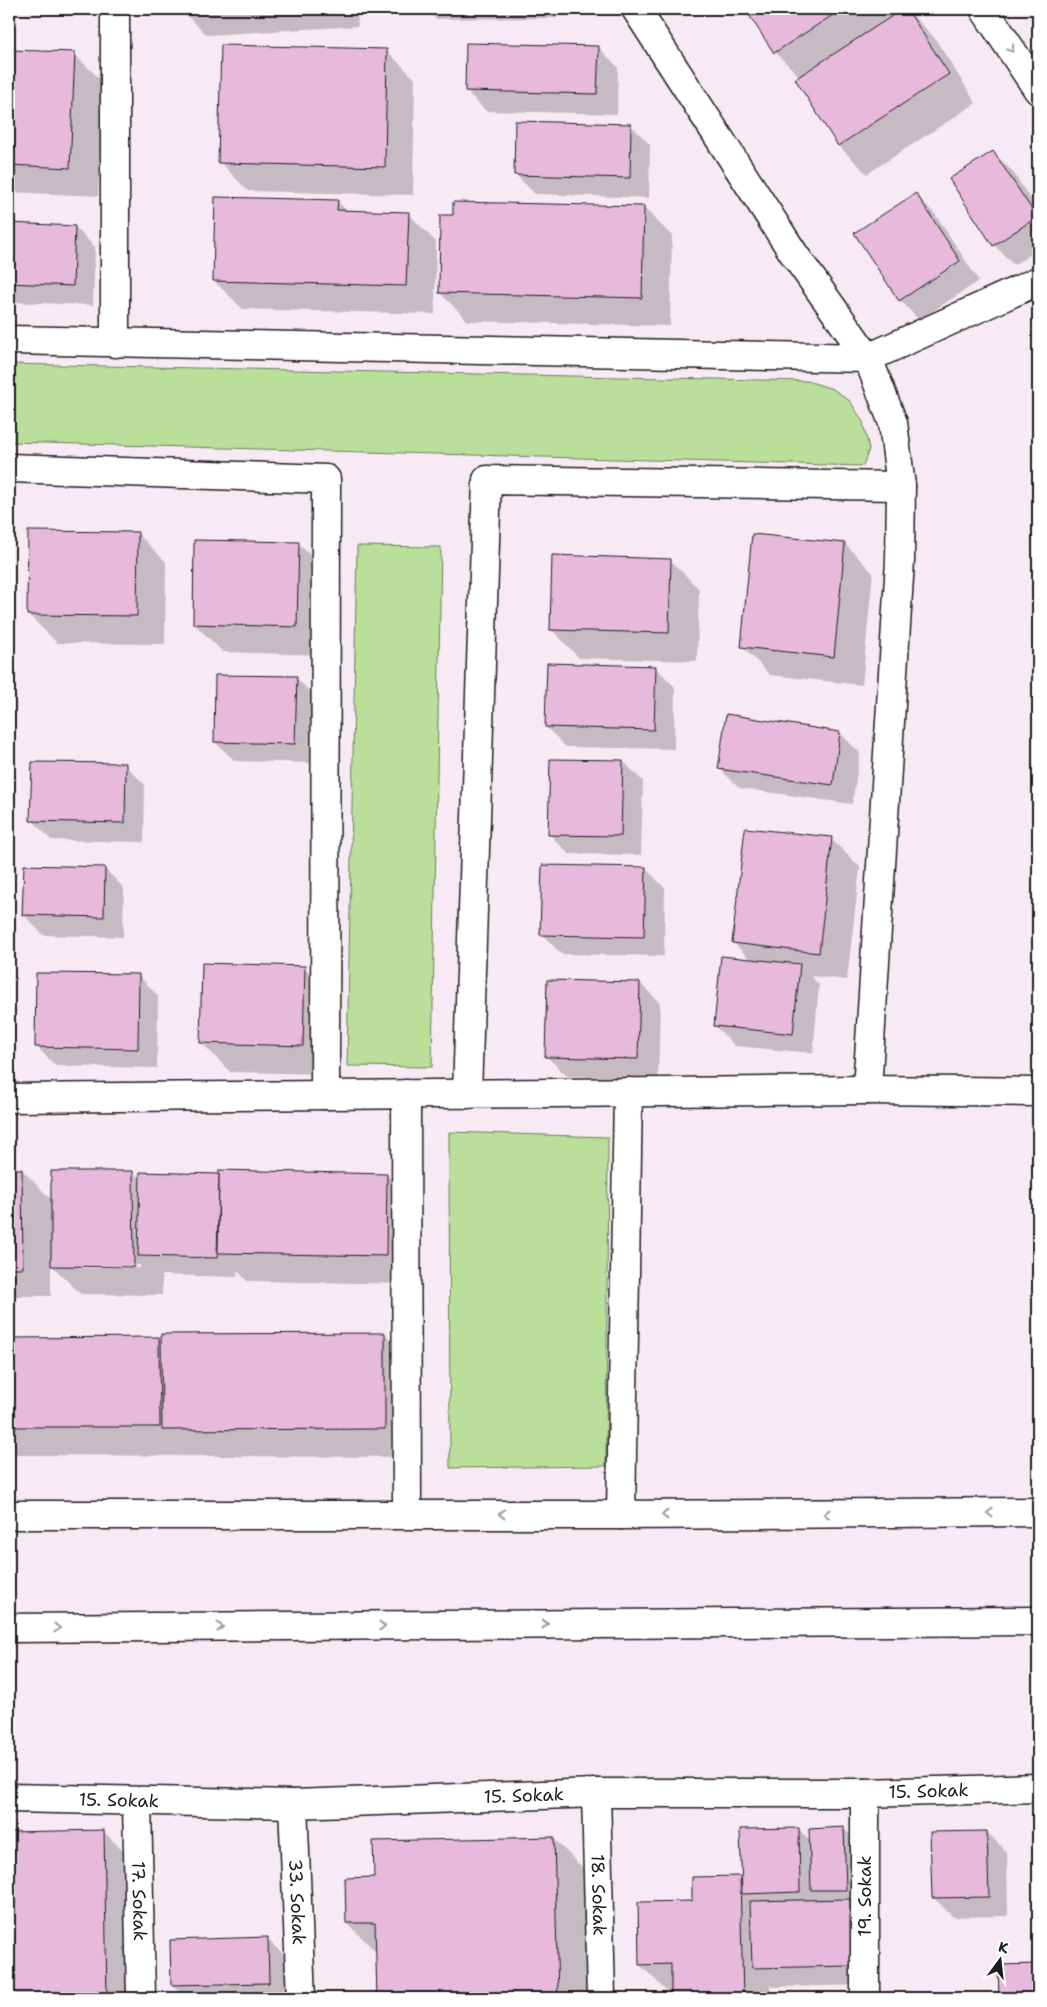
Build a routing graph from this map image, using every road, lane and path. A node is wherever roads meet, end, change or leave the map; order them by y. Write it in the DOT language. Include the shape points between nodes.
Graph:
graph roads {
  1 [pos="115,9"];
  2 [pos="636,9"];
  3 [pos="984,9"];
  4 [pos="1038,90"];
  5 [pos="1038,281"];
  6 [pos="9,340"];
  7 [pos="115,342"];
  8 [pos="868,358"];
  9 [pos="9,468"];
  10 [pos="901,486"];
  11 [pos="867,1090"];
  12 [pos="628,1092"];
  13 [pos="1038,1092"];
  14 [pos="406,1094"];
  15 [pos="467,1094"];
  16 [pos="324,1095"];
  17 [pos="9,1098"];
  18 [pos="1038,1512"];
  19 [pos="407,1513"];
  20 [pos="9,1515"];
  21 [pos="620,1515"];
  22 [pos="1038,1621"];
  23 [pos="9,1628"];
  24 [pos="1038,1788"];
  25 [pos="596,1793"];
  26 [pos="865,1793"];
  27 [pos="9,1798"];
  28 [pos="137,1802"];
  29 [pos="293,1804"];
  30 [pos="141,1998"];
  31 [pos="301,1998"];
  32 [pos="601,1998"];
  33 [pos="865,1998"];
  1 -- 7 [label="street"];
  2 -- 8 [label="street" via="794,254"];
  3 -- 4 [label="street, one-way"];
  5 -- 8 [label="street"];
  6 -- 7 [label="street"];
  7 -- 8 [label="street"];
  8 -- 10 [label="street" via="893,423"];
  9 -- 16 [label="street" via="326,479"];
  10 -- 11 [label="street" via="900,561"];
  10 -- 15 [label="street" via="487,480"];
  11 -- 12 [label="street"];
  11 -- 13 [label="street"];
  12 -- 15 [label="street"];
  12 -- 21 [label="street"];
  14 -- 15 [label="street"];
  14 -- 16 [label="street"];
  14 -- 19 [label="street"];
  16 -- 17 [label="street"];
  18 -- 21 [label="street, one-way"];
  19 -- 20 [label="street"];
  21 -- 19 [label="street, one-way"];
  23 -- 22 [label="street, one-way"];
  24 -- 26 [label="street, 15. Sokak"];
  25 -- 26 [label="street, 15. Sokak"];
  25 -- 29 [label="street, 15. Sokak"];
  25 -- 32 [label="street, 18. Sokak"];
  26 -- 33 [label="street, 19. Sokak"];
  27 -- 28 [label="street, 15. Sokak"];
  28 -- 29 [label="street, 15. Sokak"];
  28 -- 30 [label="street, 17. Sokak"];
  29 -- 31 [label="street, 33. Sokak"];
}
